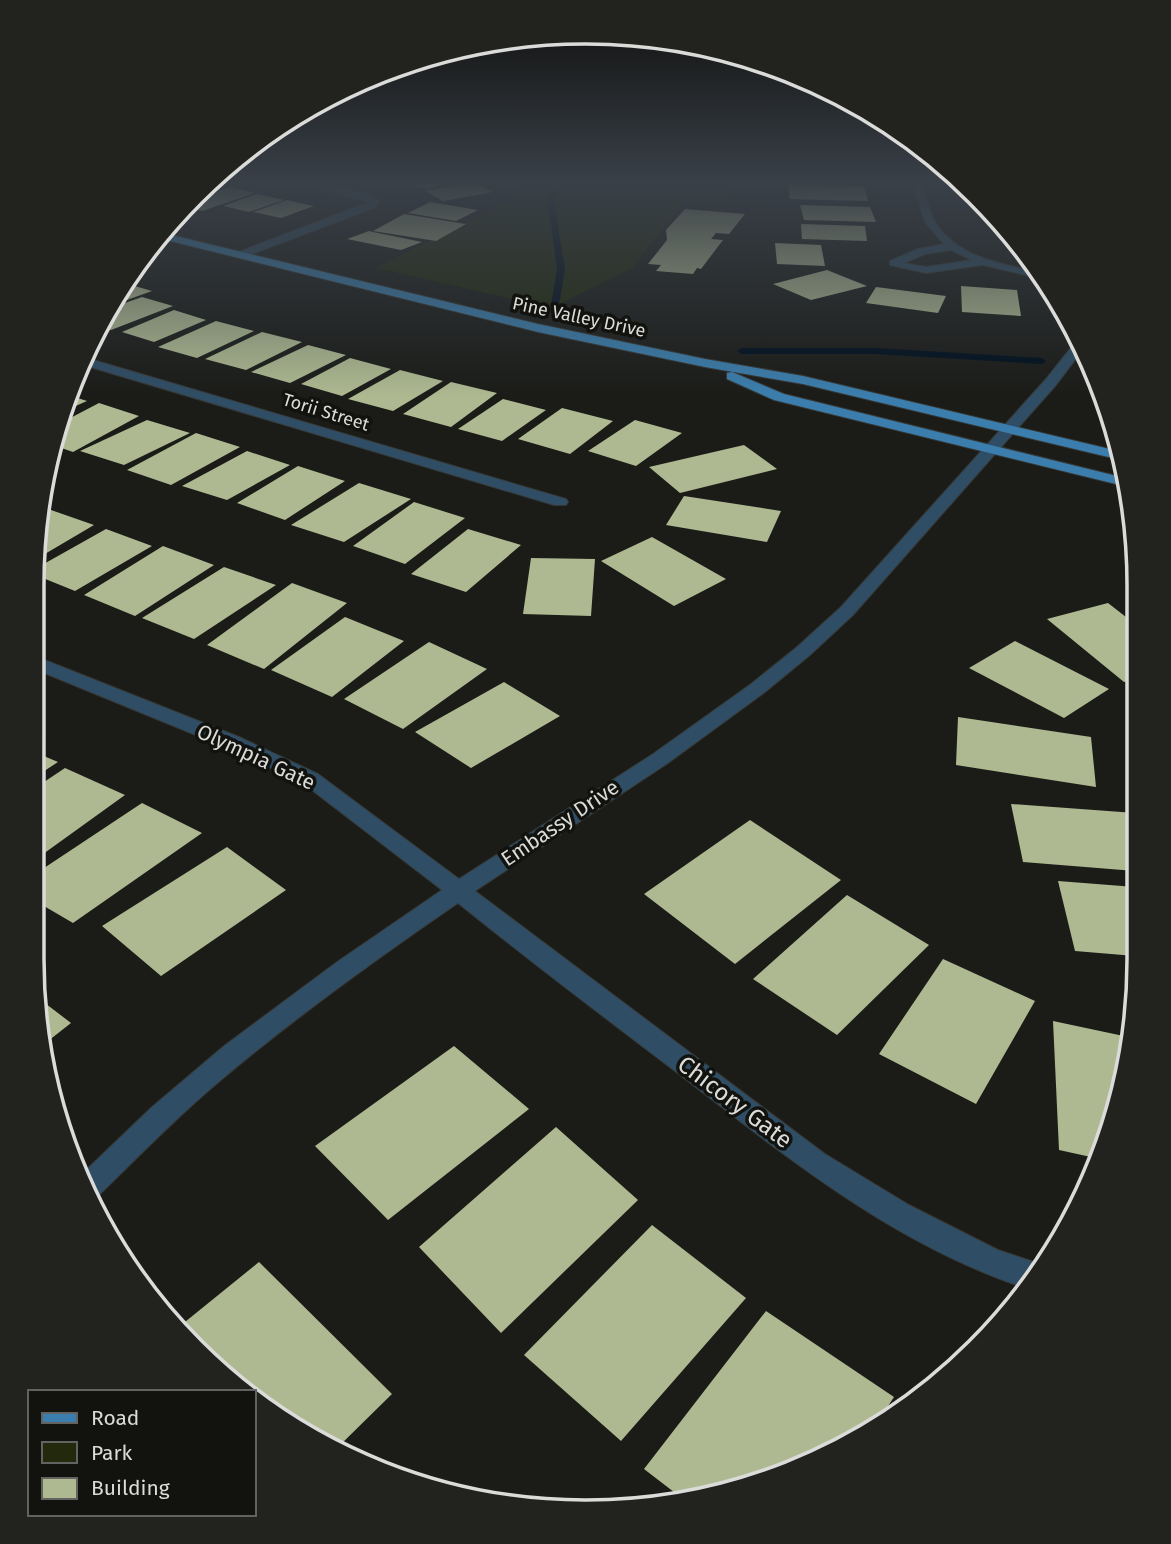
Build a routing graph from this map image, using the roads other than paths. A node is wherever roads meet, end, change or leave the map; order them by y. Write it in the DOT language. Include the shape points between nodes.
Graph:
graph roads {
  1 [pos="232,253"];
  2 [pos="245,253"];
  3 [pos="917,253"];
  4 [pos="962,253"];
  5 [pos="240,255"];
  6 [pos="984,262"];
  7 [pos="1027,272"];
  8 [pos="1074,352"];
  9 [pos="92,363"];
  10 [pos="705,363"];
  11 [pos="1007,429"];
  12 [pos="990,449"];
  13 [pos="1111,454"];
  14 [pos="1117,481"];
  15 [pos="560,502"];
  16 [pos="44,666"];
  17 [pos="458,890"];
  18 [pos="93,1183"];
  19 [pos="1026,1273"];
  1 -- 5 [label="main road, Pine Valley Drive"];
  2 -- 5 [label="street"];
  3 -- 6 [label="street" via="894,263 908,270 934,271"];
  4 -- 6 [label="street"];
  5 -- 10 [label="main road, Pine Valley Drive" via="538,328"];
  6 -- 7 [label="street"];
  8 -- 11 [label="street, Embassy Drive"];
  9 -- 15 [label="street, Torii Street"];
  10 -- 11 [label="main road, Pine Valley Drive" via="803,380"];
  10 -- 12 [label="main road, Pine Valley Drive" via="779,397"];
  11 -- 12 [label="street, Embassy Drive"];
  11 -- 13 [label="main road, Pine Valley Drive"];
  12 -- 14 [label="main road, Pine Valley Drive"];
  12 -- 17 [label="street, Embassy Drive" via="814,644 682,742"];
  16 -- 17 [label="street, Olympia Gate" via="311,779"];
  17 -- 18 [label="street, Embassy Drive" via="250,1041"];
  17 -- 19 [label="street, Chicory Gate" via="815,1163 898,1215 991,1262"];
}
